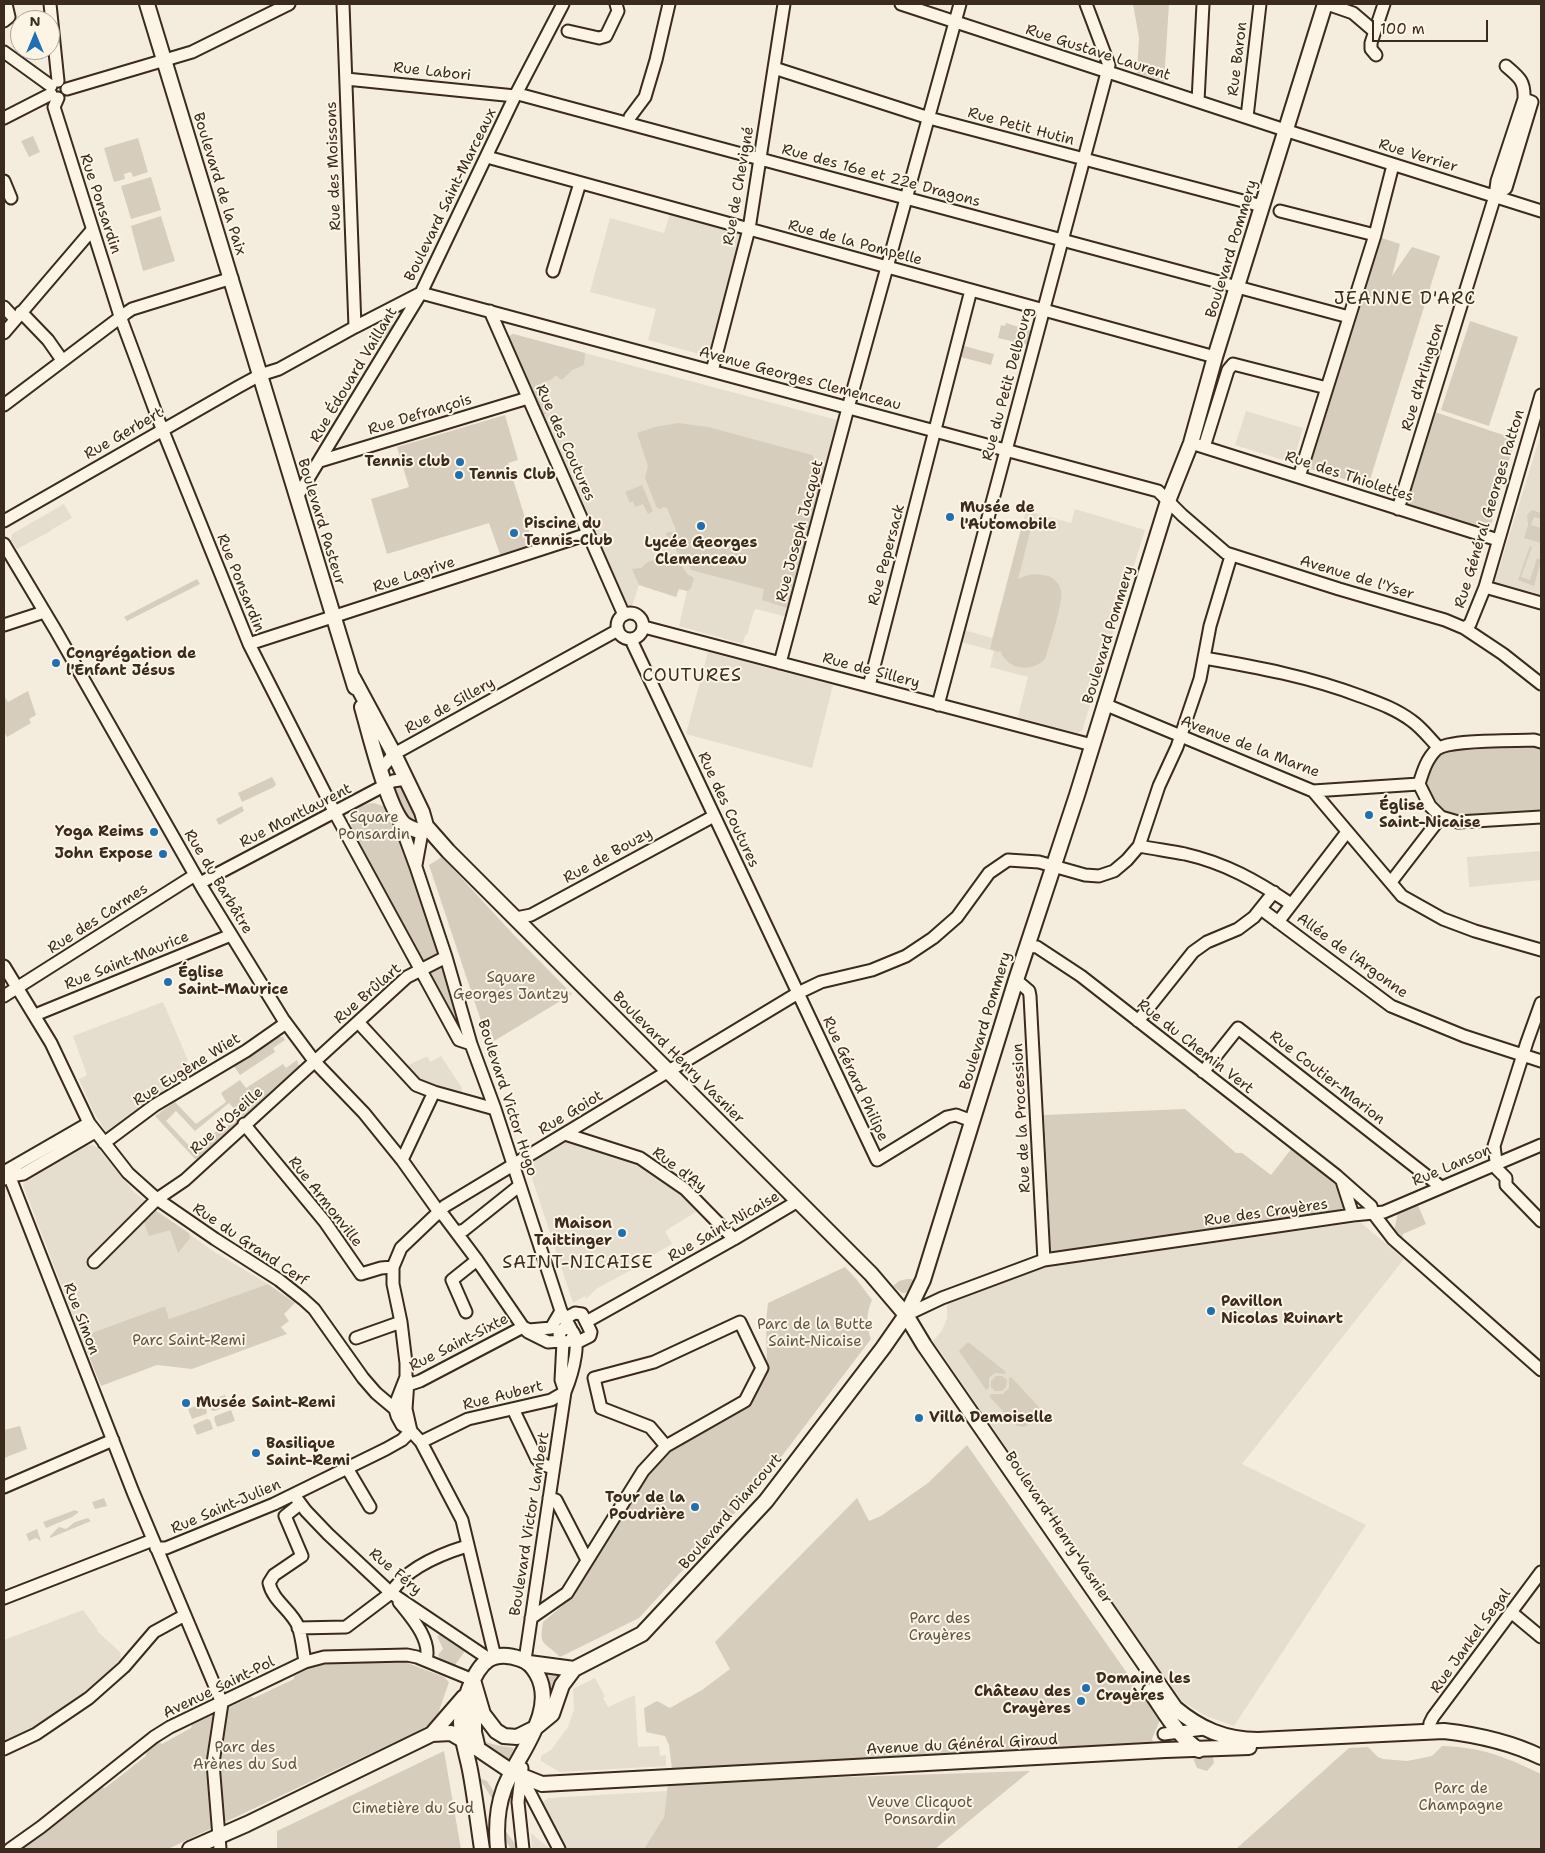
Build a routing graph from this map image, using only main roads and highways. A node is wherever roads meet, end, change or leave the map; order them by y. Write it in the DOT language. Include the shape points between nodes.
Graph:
graph roads {
  1 [pos="147,4"];
  2 [pos="1326,4"];
  3 [pos="260,375"];
  4 [pos="353,678"];
  5 [pos="394,754"];
  6 [pos="385,787"];
  7 [pos="397,814"];
  8 [pos="424,829"];
  9 [pos="906,1315"];
  10 [pos="527,1661"];
  11 [pos="574,1669"];
  12 [pos="471,1686"];
  13 [pos="534,1728"];
  14 [pos="496,1731"];
  15 [pos="432,1734"];
  16 [pos="462,1734"];
  17 [pos="1199,1750"];
  18 [pos="1541,1757"];
  19 [pos="1541,1765"];
  20 [pos="517,1774"];
  21 [pos="220,1843"];
  22 [pos="190,1849"];
  23 [pos="482,1849"];
  24 [pos="498,1849"];
  1 -- 3 [label="main road, Boulevard de la Paix"];
  2 -- 9 [label="main road, Boulevard Pommery" via="1215,357 1197,445 1168,501 925,1276"];
  3 -- 4 [label="main road, Boulevard Pasteur"];
  4 -- 5 [label="main road, Boulevard Pasteur"];
  4 -- 6 [label="main road, Boulevard Pasteur"];
  5 -- 8 [label="main road, Boulevard Henry Vasnier" via="422,812"];
  6 -- 7 [label="main road, Boulevard Victor Hugo"];
  7 -- 8 [label="main road, Boulevard Henry Vasnier" via="405,824"];
  8 -- 9 [label="main road, Boulevard Henry Vasnier" via="879,1282"];
  9 -- 11 [label="main road, Boulevard Diancourt" via="766,1501 652,1625 642,1634"];
  9 -- 17 [label="main road, Boulevard Henry Vasnier" via="920,1354 1178,1732"];
  9 -- 18 [label="main road, Boulevard Henry Vasnier" via="1166,1698 1182,1715 1207,1730 1233,1739 1436,1731 1499,1740"];
  10 -- 11 [label="main road"];
  10 -- 12 [label="main road" via="510,1655 492,1658 481,1666"];
  10 -- 13 [label="main road" via="541,1681 543,1694"];
  11 -- 13 [label="main road, Boulevard Diancourt" via="562,1685 552,1714"];
  12 -- 14 [label="main road" via="483,1714"];
  12 -- 15 [label="main road"];
  12 -- 16 [label="main road"];
  13 -- 14 [label="main road" via="523,1735 511,1737"];
  13 -- 20 [label="main road"];
  14 -- 16 [label="main road"];
  15 -- 16 [label="main road"];
  15 -- 21 [label="main road"];
  16 -- 20 [label="main road, Avenue du Général Giraud" via="478,1749"];
  16 -- 23 [label="main road"];
  17 -- 19 [label="main road, Avenue du Général Giraud" via="1442,1737 1467,1740"];
  17 -- 20 [label="main road, Avenue du Général Giraud" via="546,1784"];
  20 -- 24 [label="main road" via="500,1802"];
  21 -- 22 [label="main road"];
}
